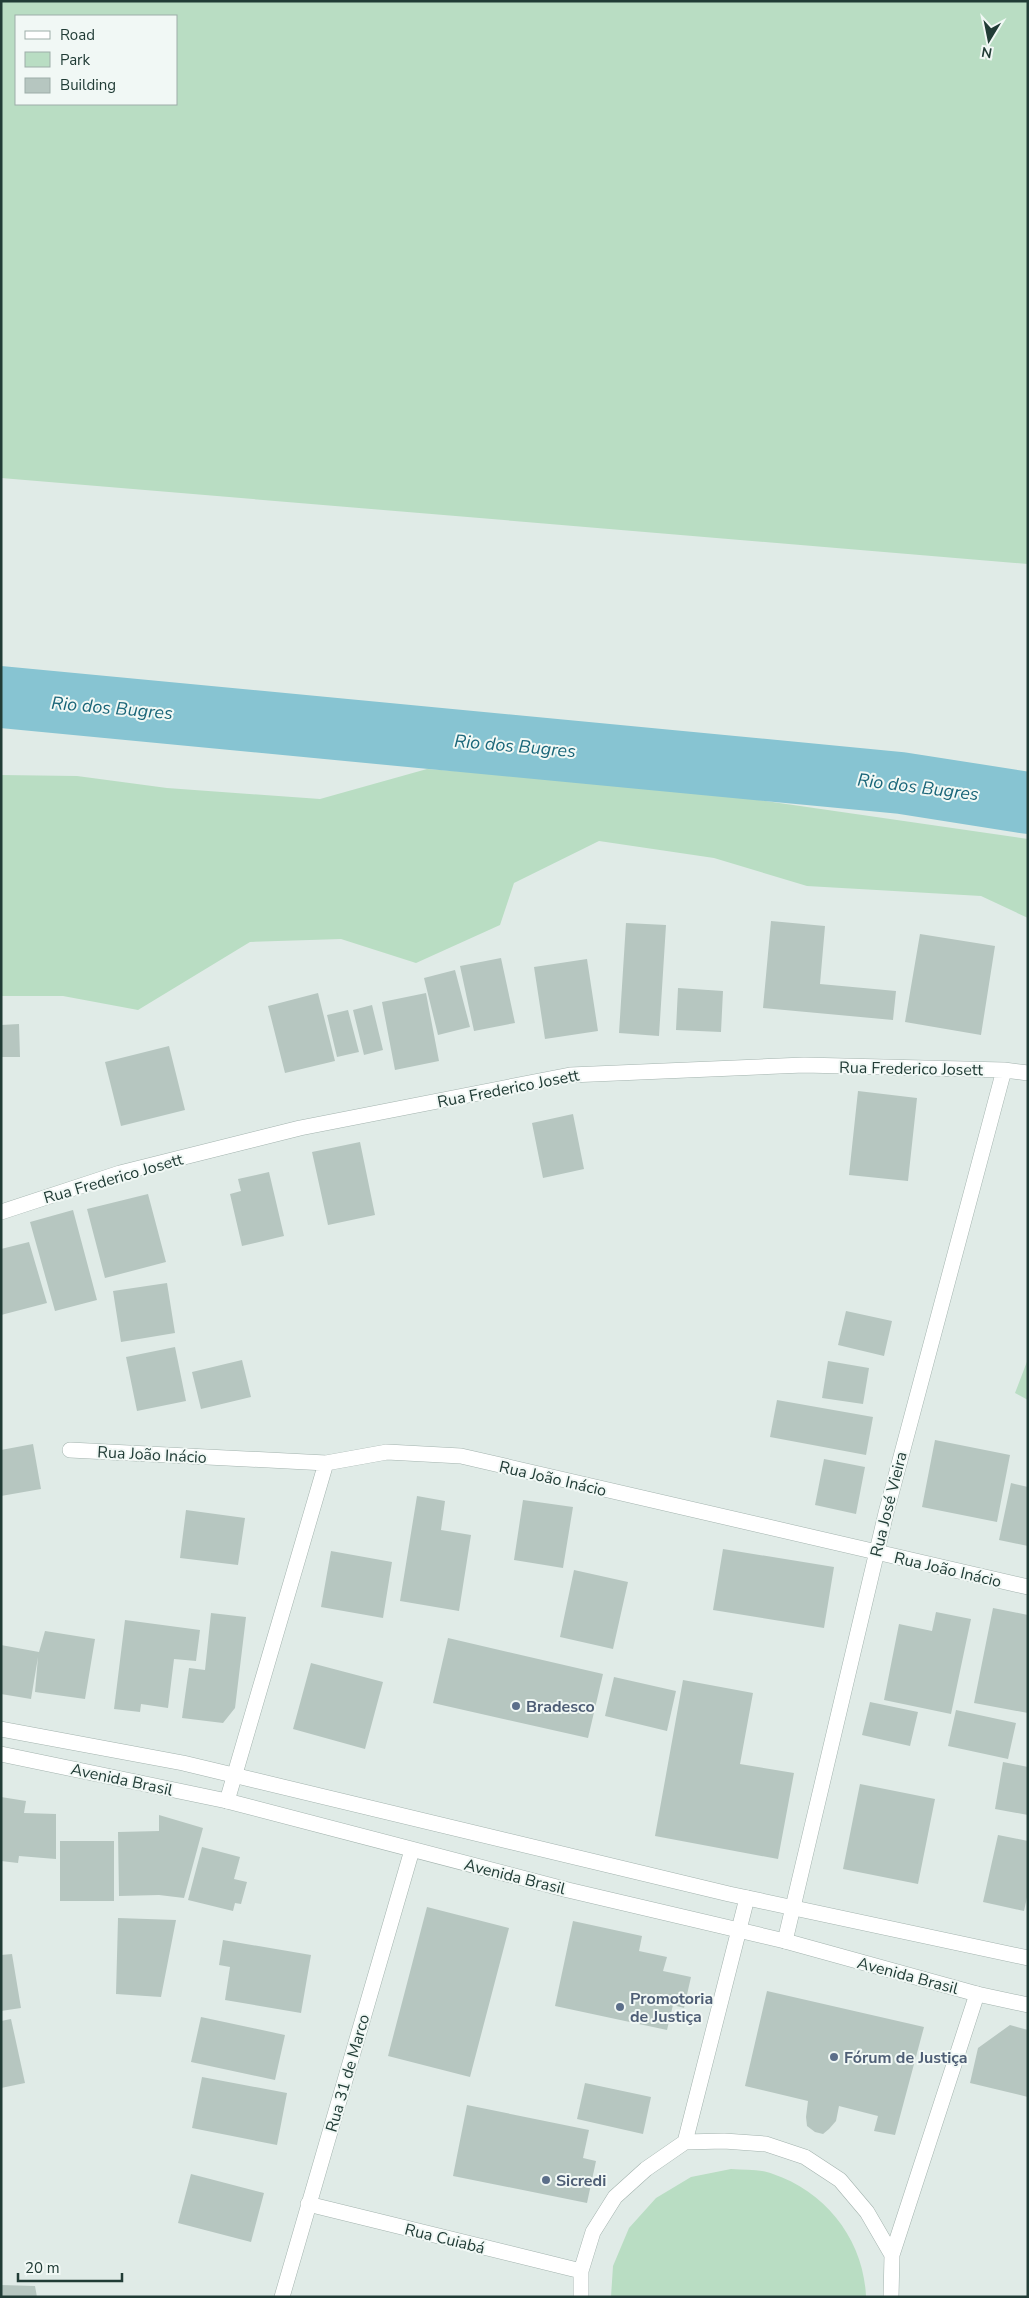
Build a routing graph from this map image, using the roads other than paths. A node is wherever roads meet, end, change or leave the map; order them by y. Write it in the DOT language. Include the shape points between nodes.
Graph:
graph roads {
  1 [pos="1004,1070"];
  2 [pos="1028,1073"];
  3 [pos="1,1212"];
  4 [pos="70,1450"];
  5 [pos="326,1463"];
  6 [pos="876,1553"];
  7 [pos="1028,1587"];
  8 [pos="1,1729"];
  9 [pos="1,1754"];
  10 [pos="234,1775"];
  11 [pos="227,1801"];
  12 [pos="412,1850"];
  13 [pos="747,1898"];
  14 [pos="792,1907"];
  15 [pos="739,1932"];
  16 [pos="784,1942"];
  17 [pos="1028,1958"];
  18 [pos="976,1994"];
  19 [pos="1028,2005"];
  20 [pos="685,2142"];
  21 [pos="308,2204"];
  22 [pos="892,2255"];
  23 [pos="581,2272"];
  24 [pos="282,2297"];
  25 [pos="581,2297"];
  26 [pos="891,2297"];
  1 -- 2 [label="street, Rua Frederico Josett"];
  1 -- 3 [label="street, Rua Frederico Josett" via="804,1065 570,1075 300,1128 120,1173"];
  1 -- 6 [label="street, Rua José Vieira"];
  4 -- 5 [label="street, Rua João Inácio"];
  5 -- 6 [label="street, Rua João Inácio" via="386,1452 461,1456"];
  5 -- 10 [label="street"];
  6 -- 7 [label="street, Rua João Inácio"];
  6 -- 14 [label="street, Rua José Vieira"];
  8 -- 10 [label="street, Avenida Brasil"];
  9 -- 11 [label="street, Avenida Brasil"];
  10 -- 11 [label="street"];
  10 -- 13 [label="street, Avenida Brasil"];
  11 -- 12 [label="street, Avenida Brasil"];
  12 -- 15 [label="street, Avenida Brasil"];
  12 -- 21 [label="street, Rua 31 de Marco"];
  13 -- 14 [label="street, Avenida Brasil"];
  13 -- 15 [label="street"];
  14 -- 16 [label="street, Rua José Vieira"];
  14 -- 17 [label="street, Avenida Brasil"];
  15 -- 16 [label="street, Avenida Brasil"];
  15 -- 20 [label="street"];
  16 -- 18 [label="street, Avenida Brasil"];
  18 -- 19 [label="street, Avenida Brasil"];
  18 -- 22 [label="street"];
  20 -- 22 [label="street" via="766,2144 805,2158 840,2180 867,2212"];
  20 -- 23 [label="street" via="646,2169 615,2197 593,2232"];
  21 -- 23 [label="street, Rua Cuiabá"];
  21 -- 24 [label="street, Rua 31 de Marco"];
  22 -- 26 [label="street"];
  23 -- 25 [label="street"];
}
